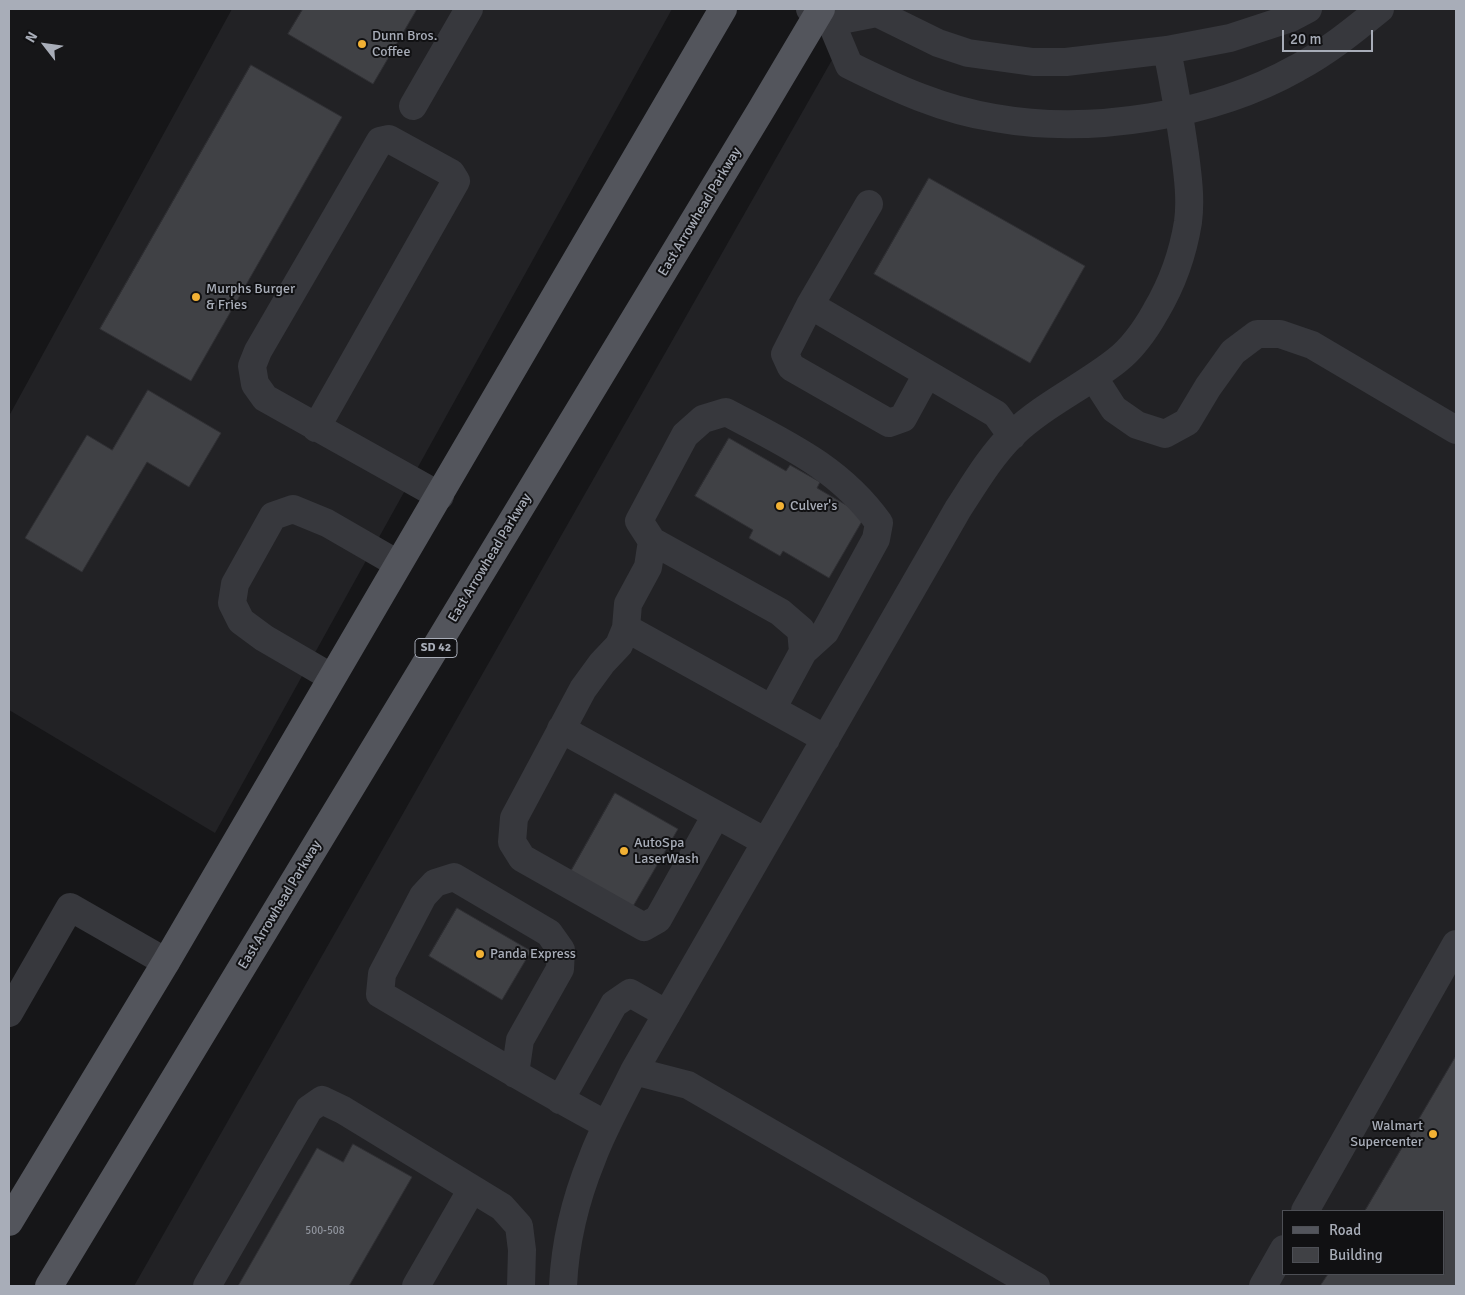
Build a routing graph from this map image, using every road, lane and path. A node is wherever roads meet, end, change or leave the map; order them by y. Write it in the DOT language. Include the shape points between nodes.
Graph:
graph roads {
  1 [pos="469,9"];
  2 [pos="723,9"];
  3 [pos="1308,9"];
  4 [pos="1380,9"];
  5 [pos="820,13"];
  6 [pos="1167,50"];
  7 [pos="413,106"];
  8 [pos="1179,112"];
  9 [pos="869,204"];
  10 [pos="810,305"];
  11 [pos="927,374"];
  12 [pos="1094,378"];
  13 [pos="316,428"];
  14 [pos="1456,430"];
  15 [pos="1012,436"];
  16 [pos="440,496"];
  17 [pos="652,541"];
  18 [pos="398,564"];
  19 [pos="626,628"];
  20 [pos="803,652"];
  21 [pos="331,677"];
  22 [pos="772,709"];
  23 [pos="561,729"];
  24 [pos="826,739"];
  25 [pos="716,815"];
  26 [pos="766,842"];
  27 [pos="1456,944"];
  28 [pos="166,962"];
  29 [pos="9,1013"];
  30 [pos="667,1014"];
  31 [pos="634,1071"];
  32 [pos="515,1074"];
  33 [pos="560,1100"];
  34 [pos="607,1125"];
  35 [pos="472,1189"];
  36 [pos="1306,1210"];
  37 [pos="9,1222"];
  38 [pos="1282,1253"];
  39 [pos="49,1286"];
  40 [pos="207,1286"];
  41 [pos="416,1286"];
  42 [pos="521,1286"];
  43 [pos="563,1286"];
  44 [pos="1036,1286"];
  45 [pos="1263,1286"];
  1 -- 7 [label="street"];
  2 -- 16 [label="main road"];
  3 -- 6 [label="street" via="1291,18 1230,38"];
  4 -- 8 [label="street" via="1340,41 1296,69 1250,90"];
  5 -- 6 [label="street" via="877,13 968,53 1033,62 1066,62"];
  5 -- 8 [label="street" via="849,65 914,96 954,109 995,119 1085,124"];
  5 -- 39 [label="main road, East Arrowhead Parkway / SD 42"];
  6 -- 8 [label="street"];
  8 -- 12 [label="street" via="1189,197 1183,248 1162,300 1137,340"];
  9 -- 10 [label="street"];
  10 -- 11 [label="street"];
  10 -- 11 [label="street" via="785,354 791,367 888,423 903,418"];
  11 -- 15 [label="street" via="996,414"];
  12 -- 14 [label="street" via="1114,409 1137,425 1165,434 1187,422 1233,352 1257,334 1280,334 1312,345"];
  12 -- 15 [label="street" via="1036,415"];
  13 -- 13 [label="street" via="265,398 255,384 252,366 380,141 389,139 451,173 456,181"];
  13 -- 16 [label="street"];
  15 -- 24 [label="street" via="989,460 958,508"];
  16 -- 18 [label="main road"];
  17 -- 19 [label="street" via="648,567 628,604"];
  17 -- 20 [label="street" via="780,612 801,630"];
  17 -- 20 [label="street" via="639,521 685,435 703,419 726,412 803,453 865,503 879,523 876,540 824,632"];
  18 -- 21 [label="main road"];
  18 -- 21 [label="street" via="327,523 293,509 273,516 234,584 232,603 241,621"];
  19 -- 22 [label="street"];
  19 -- 23 [label="street" via="619,645 583,689"];
  20 -- 22 [label="street"];
  21 -- 28 [label="main road"];
  22 -- 24 [label="street"];
  23 -- 25 [label="street"];
  23 -- 25 [label="street" via="514,818 512,842 522,858 644,927 658,919"];
  24 -- 26 [label="street"];
  25 -- 26 [label="street"];
  26 -- 30 [label="street"];
  27 -- 36 [label="street"];
  28 -- 29 [label="street" via="70,907"];
  28 -- 37 [label="main road"];
  30 -- 31 [label="street"];
  30 -- 33 [label="street" via="630,993 614,1004"];
  31 -- 34 [label="street"];
  31 -- 44 [label="street" via="688,1085"];
  32 -- 32 [label="street" via="520,1040 560,969 561,950 549,933 454,877 434,883 423,896 382,974 380,994"];
  32 -- 33 [label="street"];
  33 -- 34 [label="street"];
  34 -- 43 [label="street" via="578,1201 564,1265"];
  35 -- 40 [label="street" via="322,1100 309,1109"];
  35 -- 41 [label="street"];
  35 -- 42 [label="street" via="502,1208 519,1226"];
  38 -- 45 [label="street"];
}
